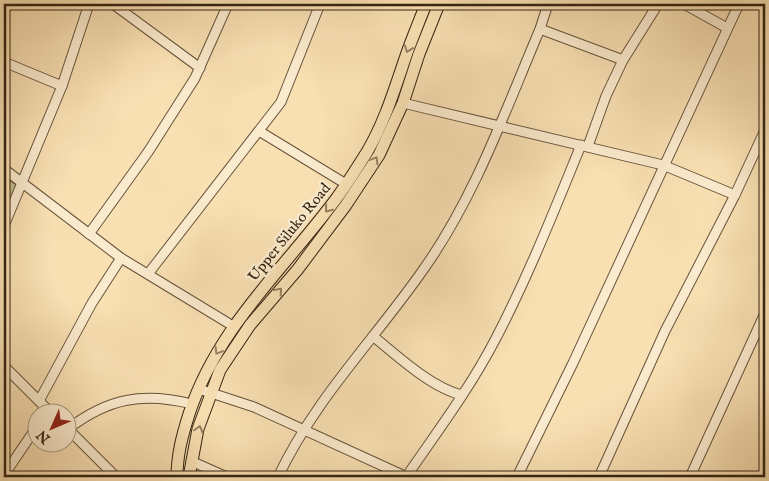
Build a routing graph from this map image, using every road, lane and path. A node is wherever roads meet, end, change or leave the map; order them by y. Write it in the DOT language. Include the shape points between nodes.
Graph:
graph roads {
  1 [pos="89,4"];
  2 [pos="113,4"];
  3 [pos="228,4"];
  4 [pos="320,4"];
  5 [pos="426,4"];
  6 [pos="439,4"];
  7 [pos="548,4"];
  8 [pos="658,4"];
  9 [pos="684,4"];
  10 [pos="739,4"];
  11 [pos="727,28"];
  12 [pos="540,29"];
  13 [pos="622,60"];
  14 [pos="4,62"];
  15 [pos="200,68"];
  16 [pos="62,86"];
  17 [pos="402,103"];
  18 [pos="499,125"];
  19 [pos="765,130"];
  20 [pos="259,131"];
  21 [pos="584,146"];
  22 [pos="663,165"];
  23 [pos="4,169"];
  24 [pos="21,182"];
  25 [pos="346,184"];
  26 [pos="736,195"];
  27 [pos="4,226"];
  28 [pos="88,234"];
  29 [pos="121,258"];
  30 [pos="148,274"];
  31 [pos="765,313"];
  32 [pos="232,326"];
  33 [pos="373,336"];
  34 [pos="4,366"];
  35 [pos="199,389"];
  36 [pos="212,392"];
  37 [pos="462,395"];
  38 [pos="39,401"];
  39 [pos="42,404"];
  40 [pos="192,404"];
  41 [pos="78,421"];
  42 [pos="305,429"];
  43 [pos="78,439"];
  44 [pos="28,440"];
  45 [pos="191,461"];
  46 [pos="4,475"];
  47 [pos="116,477"];
  48 [pos="177,477"];
  49 [pos="189,477"];
  50 [pos="227,477"];
  51 [pos="278,477"];
  52 [pos="406,477"];
  53 [pos="517,477"];
  54 [pos="599,477"];
  55 [pos="690,477"];
  1 -- 16 [label="street"];
  2 -- 15 [label="street"];
  3 -- 15 [label="street"];
  4 -- 20 [label="street" via="282,102"];
  5 -- 25 [label="main road, Upper Siluko Road, one-way" via="393,95 368,149"];
  6 -- 17 [label="main road, Upper Siluko Road"];
  7 -- 12 [label="street"];
  8 -- 13 [label="street"];
  9 -- 11 [label="street"];
  10 -- 11 [label="street"];
  11 -- 22 [label="street"];
  12 -- 13 [label="street"];
  12 -- 18 [label="street"];
  13 -- 21 [label="street"];
  14 -- 16 [label="street"];
  15 -- 28 [label="street" via="148,152"];
  16 -- 24 [label="street"];
  17 -- 18 [label="street"];
  36 -- 17 [label="main road, Upper Siluko Road, one-way" via="220,370 250,325 346,206 379,155"];
  18 -- 21 [label="street"];
  18 -- 33 [label="street" via="465,202 424,270"];
  19 -- 26 [label="street"];
  20 -- 25 [label="street"];
  20 -- 30 [label="street"];
  21 -- 22 [label="street"];
  21 -- 37 [label="street" via="495,340"];
  22 -- 26 [label="street"];
  22 -- 53 [label="street"];
  23 -- 24 [label="street"];
  24 -- 27 [label="street"];
  24 -- 28 [label="street"];
  25 -- 32 [label="main road, Upper Siluko Road, one-way"];
  26 -- 54 [label="street" via="665,331"];
  28 -- 29 [label="street"];
  29 -- 30 [label="street"];
  29 -- 38 [label="street" via="92,303"];
  30 -- 32 [label="street"];
  31 -- 55 [label="street"];
  32 -- 35 [label="main road, Upper Siluko Road, one-way"];
  33 -- 37 [label="street" via="449,392"];
  33 -- 42 [label="street" via="335,383"];
  34 -- 38 [label="street"];
  35 -- 36 [label="street"];
  35 -- 40 [label="main road, Upper Siluko Road"];
  36 -- 42 [label="street"];
  45 -- 36 [label="main road, Upper Siluko Road, one-way" via="198,429"];
  37 -- 52 [label="street"];
  38 -- 39 [label="street"];
  40 -- 41 [label="street" via="168,398 128,400 102,406"];
  40 -- 48 [label="main road, Upper Siluko Road" via="177,458"];
  42 -- 51 [label="street"];
  42 -- 52 [label="street"];
  43 -- 47 [label="street"];
  44 -- 46 [label="street"];
  45 -- 49 [label="main road, Upper Siluko Road"];
  45 -- 50 [label="street"];
}
